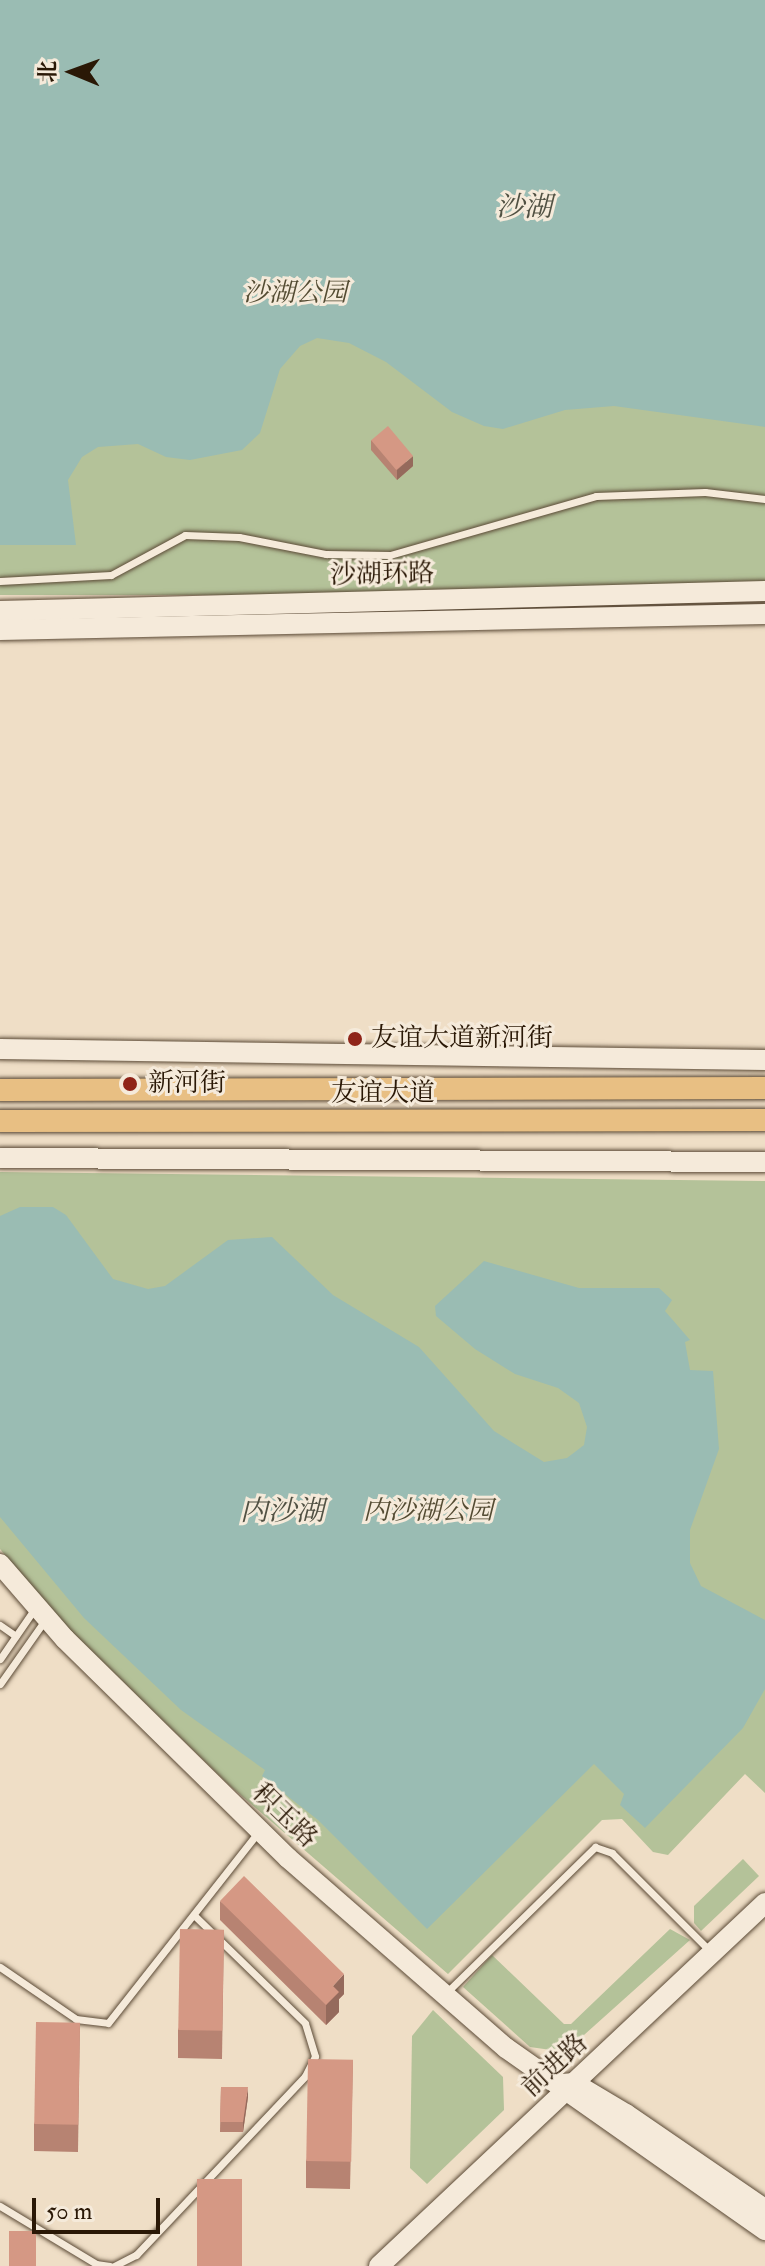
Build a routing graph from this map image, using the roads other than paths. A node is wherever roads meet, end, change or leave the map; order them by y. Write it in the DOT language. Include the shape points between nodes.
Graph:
graph roads {
  1 [pos="765,499"];
  2 [pos="0,581"];
  3 [pos="765,591"];
  4 [pos="0,611"];
  5 [pos="765,614"];
  6 [pos="0,630"];
  7 [pos="0,1049"];
  8 [pos="765,1060"];
  9 [pos="765,1088"];
  10 [pos="0,1090"];
  11 [pos="765,1120"];
  12 [pos="0,1121"];
  13 [pos="0,1158"];
  14 [pos="765,1162"];
  15 [pos="0,1564"];
  16 [pos="41,1612"];
  17 [pos="0,1625"];
  18 [pos="16,1636"];
  19 [pos="0,1659"];
  20 [pos="0,1684"];
  21 [pos="260,1830"];
  22 [pos="765,1903"];
  23 [pos="194,1915"];
  24 [pos="712,1954"];
  25 [pos="0,1967"];
  26 [pos="445,1995"];
  27 [pos="563,2087"];
  28 [pos="0,2206"];
  29 [pos="765,2209"];
  30 [pos="765,2230"];
  31 [pos="112,2266"];
  32 [pos="379,2266"];
  1 -- 2 [label="lane" via="705,492 596,496 390,555 326,554 239,537 185,535 111,575"];
  3 -- 4 [label="main road, 沙湖环路"];
  5 -- 6 [label="main road, 沙湖环路"];
  7 -- 8 [label="main road" via="46,1054"];
  9 -- 10 [label="main road, 友谊大道"];
  11 -- 12 [label="main road, 友谊大道"];
  13 -- 14 [label="main road"];
  15 -- 16 [label="main road, 积玉路"];
  16 -- 18 [label="lane"];
  16 -- 20 [label="lane"];
  16 -- 21 [label="main road, 积玉路"];
  17 -- 18 [label="lane"];
  18 -- 19 [label="lane"];
  21 -- 23 [label="lane"];
  21 -- 26 [label="main road, 积玉路"];
  22 -- 24 [label="main road, 前进路"];
  23 -- 25 [label="lane" via="108,2023 76,2019"];
  23 -- 31 [label="lane" via="305,2023 315,2056 305,2076 136,2255"];
  24 -- 26 [label="lane" via="612,1853 595,1847"];
  24 -- 27 [label="main road, 前进路"];
  26 -- 27 [label="main road, 积玉路"];
  27 -- 29 [label="main road, 积玉路"];
  27 -- 30 [label="main road, 积玉路"];
  27 -- 32 [label="main road, 前进路"];
  28 -- 31 [label="lane" via="96,2264"];
}
